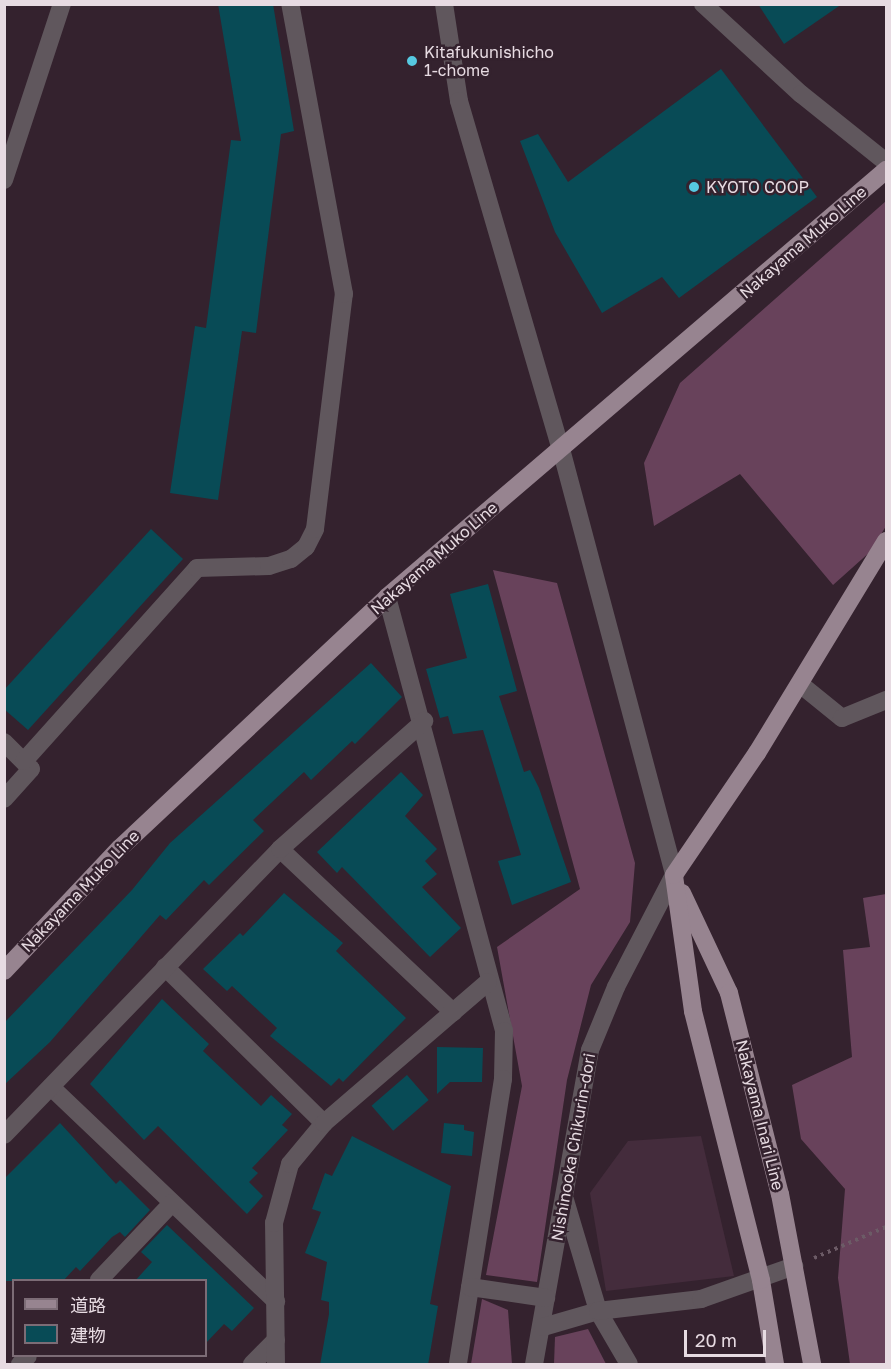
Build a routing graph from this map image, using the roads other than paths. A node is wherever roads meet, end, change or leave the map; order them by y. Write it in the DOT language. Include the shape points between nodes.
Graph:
graph roads {
  1 [pos="62,4"];
  2 [pos="290,4"];
  3 [pos="444,4"];
  4 [pos="703,4"];
  5 [pos="886,162"];
  6 [pos="886,170"];
  7 [pos="4,180"];
  8 [pos="561,449"];
  9 [pos="886,541"];
  10 [pos="387,597"];
  11 [pos="800,684"];
  12 [pos="886,700"];
  13 [pos="424,721"];
  14 [pos="4,742"];
  15 [pos="24,761"];
  16 [pos="4,799"];
  17 [pos="280,849"];
  18 [pos="674,875"];
  19 [pos="165,967"];
  20 [pos="4,971"];
  21 [pos="488,982"];
  22 [pos="453,1012"];
  23 [pos="51,1087"];
  24 [pos="324,1123"];
  25 [pos="4,1136"];
  26 [pos="563,1196"];
  27 [pos="172,1203"];
  28 [pos="794,1266"];
  29 [pos="101,1279"];
  30 [pos="761,1280"];
  31 [pos="470,1287"];
  32 [pos="546,1298"];
  33 [pos="276,1301"];
  34 [pos="598,1311"];
  35 [pos="543,1327"];
  36 [pos="276,1340"];
  37 [pos="252,1365"];
  38 [pos="276,1365"];
  39 [pos="458,1365"];
  40 [pos="534,1365"];
  41 [pos="629,1365"];
  42 [pos="776,1365"];
  43 [pos="812,1365"];
  1 -- 7 [label="street"];
  2 -- 15 [label="street" via="344,294 315,529 306,547 291,559 269,566 197,568"];
  3 -- 8 [label="street" via="459,101"];
  4 -- 5 [label="street" via="801,94"];
  6 -- 8 [label="main road, Nakayama Muko Line"];
  8 -- 10 [label="main road, Nakayama Muko Line"];
  8 -- 18 [label="street"];
  9 -- 11 [label="main road"];
  10 -- 13 [label="street"];
  10 -- 20 [label="main road, Nakayama Muko Line" via="120,848"];
  11 -- 12 [label="street" via="842,718"];
  11 -- 18 [label="main road"];
  13 -- 17 [label="street"];
  13 -- 21 [label="street"];
  14 -- 15 [label="street"];
  15 -- 16 [label="street" via="31,769"];
  17 -- 19 [label="street"];
  17 -- 22 [label="street"];
  18 -- 26 [label="street, Nishinooka Chikurin-dori" via="616,987 590,1050"];
  18 -- 28 [label="main road, Nakayama Inari Line" via="729,993"];
  18 -- 30 [label="main road" via="693,1011"];
  19 -- 23 [label="street"];
  19 -- 24 [label="street"];
  21 -- 22 [label="street"];
  21 -- 31 [label="street" via="504,1032 503,1079"];
  22 -- 24 [label="street"];
  23 -- 25 [label="street"];
  23 -- 27 [label="street"];
  24 -- 33 [label="street" via="288,1174 274,1223"];
  26 -- 32 [label="street, Nishinooka Chikurin-dori"];
  26 -- 34 [label="street"];
  27 -- 29 [label="street"];
  27 -- 33 [label="street"];
  28 -- 30 [label="street"];
  28 -- 43 [label="main road, Nakayama Inari Line"];
  30 -- 34 [label="street" via="700,1299"];
  30 -- 42 [label="main road"];
  31 -- 32 [label="street"];
  31 -- 39 [label="street"];
  32 -- 35 [label="street, Nishinooka Chikurin-dori"];
  33 -- 36 [label="street"];
  34 -- 35 [label="street"];
  34 -- 41 [label="street"];
  35 -- 40 [label="street, Nishinooka Chikurin-dori"];
  36 -- 37 [label="street"];
  36 -- 38 [label="street"];
}
